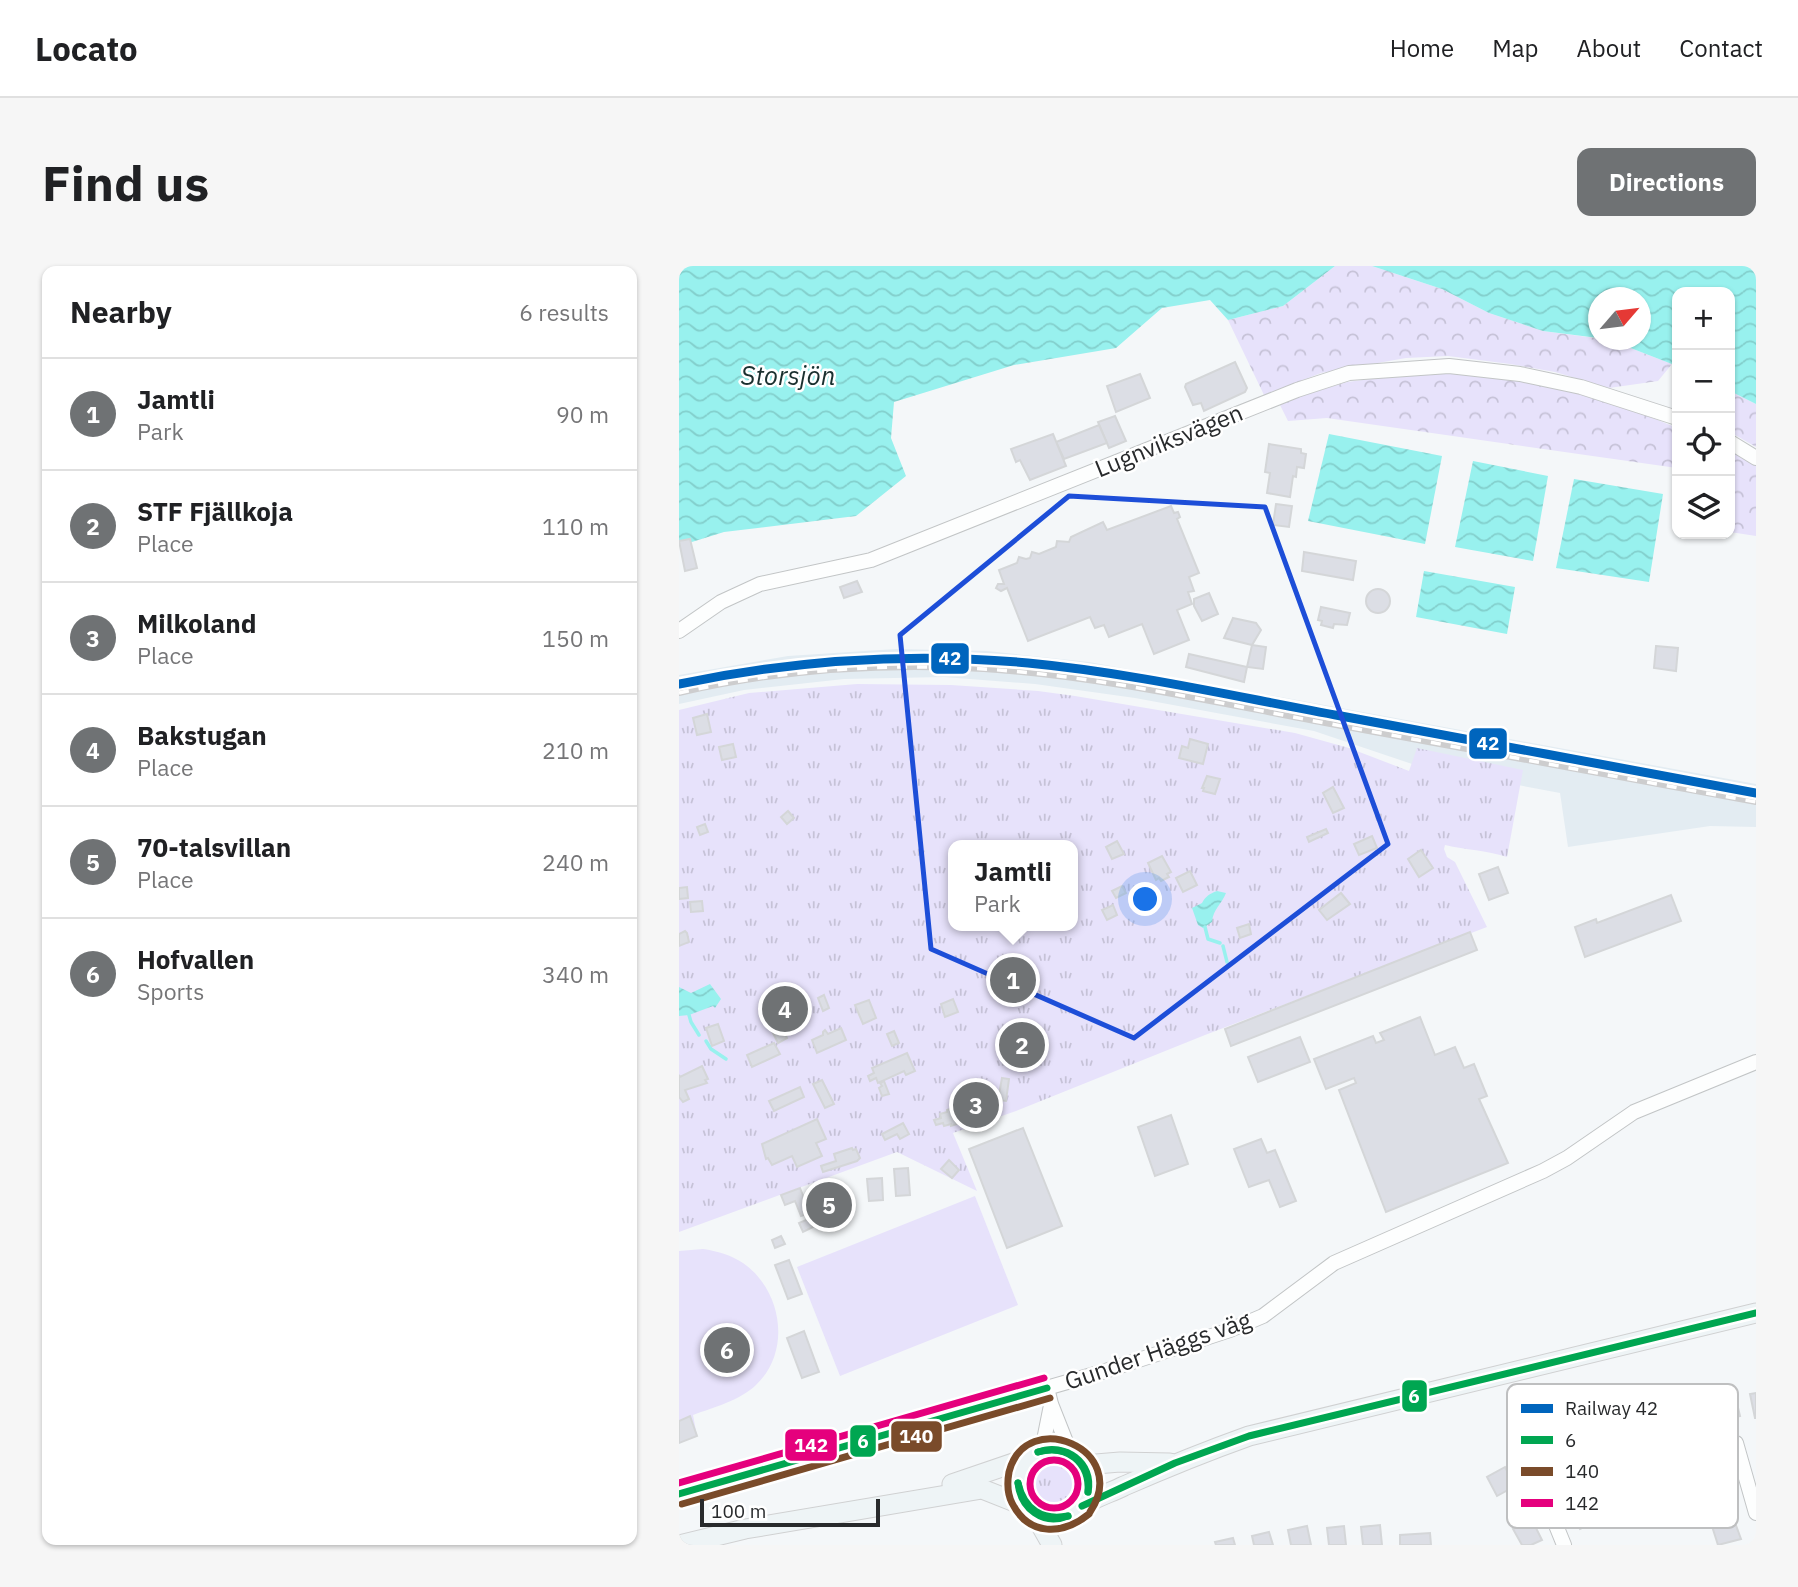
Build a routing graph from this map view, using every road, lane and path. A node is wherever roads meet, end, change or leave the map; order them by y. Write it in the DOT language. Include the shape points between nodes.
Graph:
graph roads {
  1 [pos="1672,416"];
  2 [pos="1735,445"];
  3 [pos="1756,458"];
  4 [pos="679,631"];
  5 [pos="1756,1062"];
  6 [pos="1756,1313"];
  7 [pos="1047,1388"];
  8 [pos="1051,1404"];
  9 [pos="1738,1447"];
  10 [pos="1036,1453"];
  11 [pos="1077,1459"];
  12 [pos="1175,1463"];
  13 [pos="679,1494"];
  14 [pos="902,1502"];
  15 [pos="1030,1511"];
  16 [pos="1075,1511"];
  17 [pos="1756,1514"];
  18 [pos="1557,1528"];
  19 [pos="679,1545"];
  20 [pos="1052,1545"];
  21 [pos="1060,1545"];
  22 [pos="1564,1545"];
  1 -- 4 [label="street, Lugnviksvägen" via="1581,387 1520,374 1450,366 1349,373 871,560 760,584 721,602"];
  2 -- 3 [label="street"];
  5 -- 7 [label="street, Gunder Häggs väg" via="1634,1112 1543,1171 1334,1263 1263,1316"];
  6 -- 12 [label="main road" via="1262,1432"];
  7 -- 8 [label="street"];
  7 -- 13 [label="street, Gunder Häggs väg"];
  8 -- 10 [label="street"];
  8 -- 11 [label="street"];
  9 -- 17 [label="street"];
  10 -- 11 [label="main road" via="1056,1448"];
  10 -- 14 [label="main road"];
  10 -- 15 [label="main road" via="1022,1467 1018,1481"];
  11 -- 12 [label="main road"];
  11 -- 16 [label="main road" via="1090,1486"];
  12 -- 16 [label="main road"];
  14 -- 15 [label="main road" via="982,1489"];
  14 -- 19 [label="main road"];
  15 -- 16 [label="main road" via="1051,1520"];
  15 -- 20 [label="main road"];
  16 -- 21 [label="main road"];
  18 -- 22 [label="street"];
}
